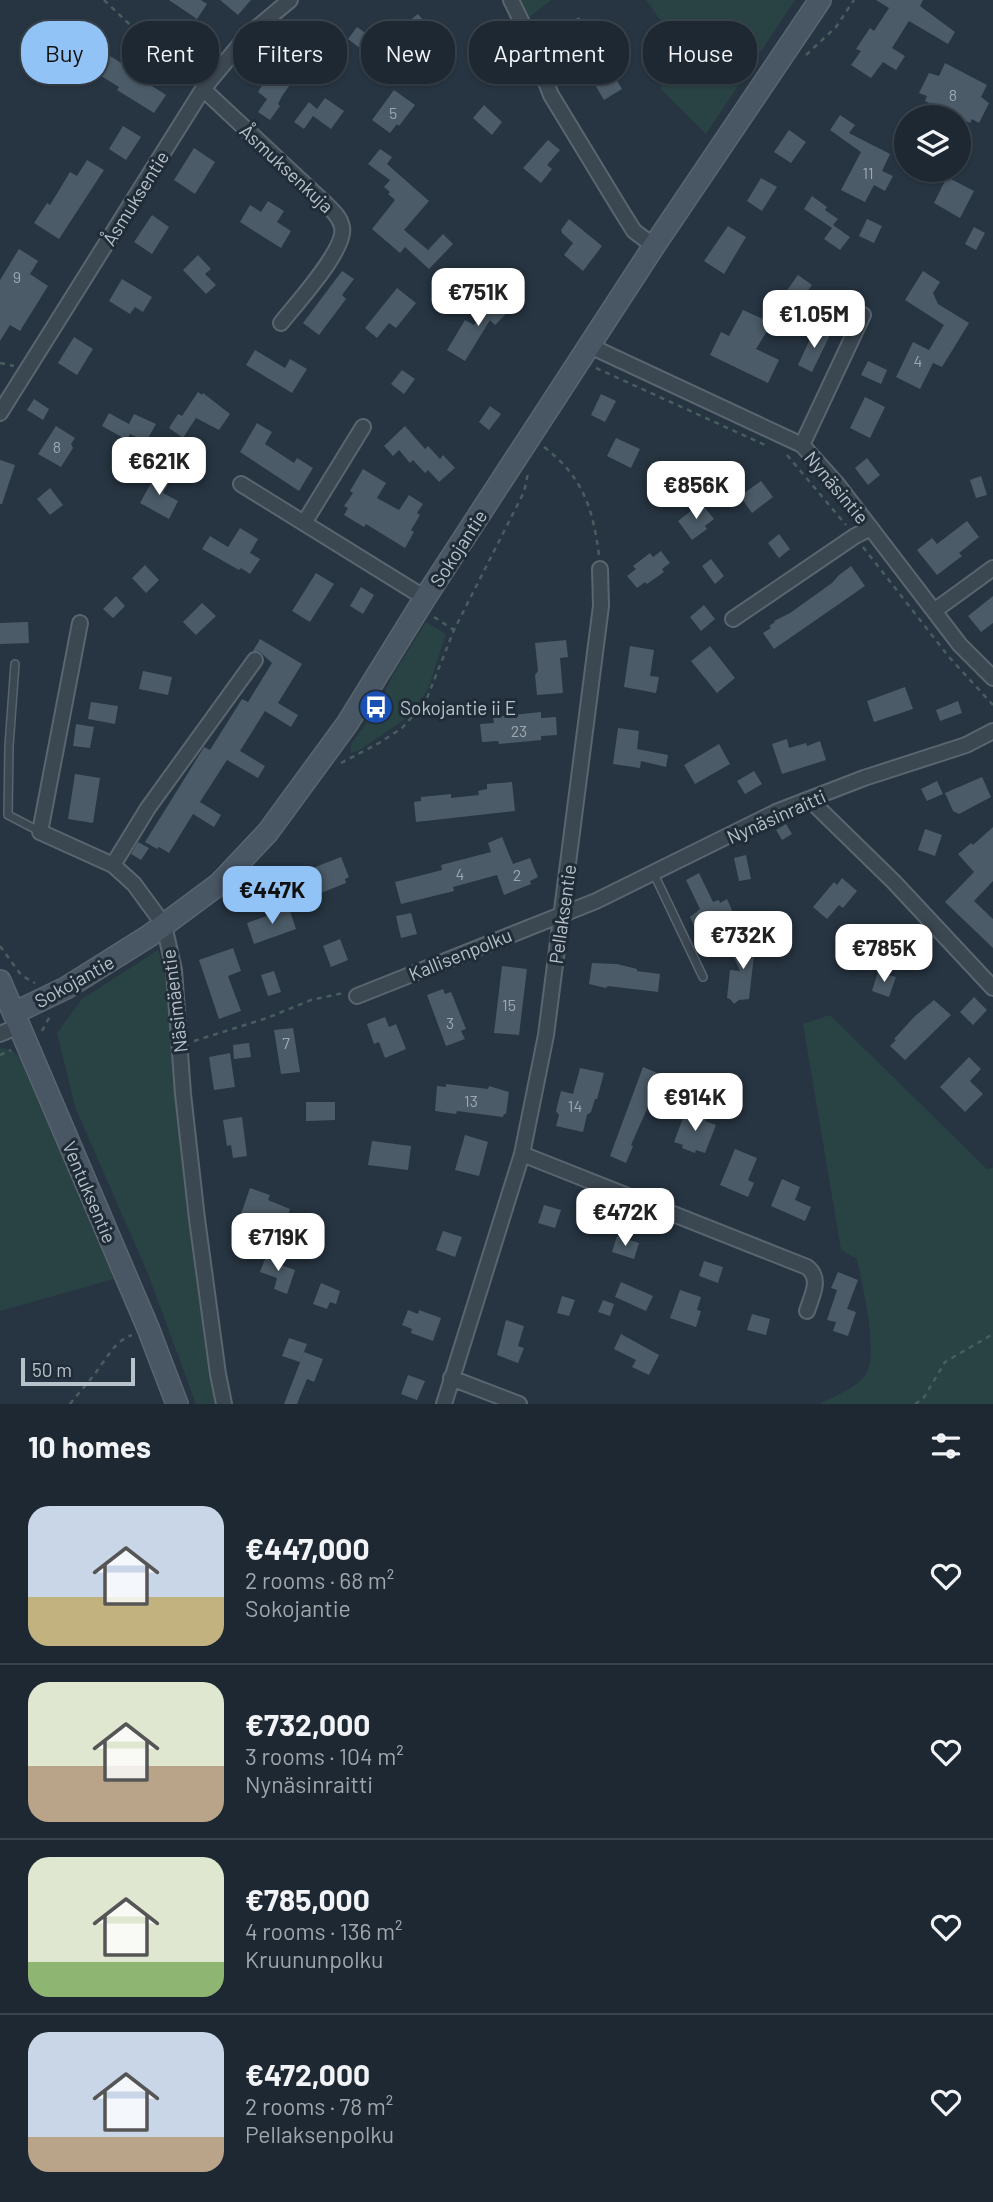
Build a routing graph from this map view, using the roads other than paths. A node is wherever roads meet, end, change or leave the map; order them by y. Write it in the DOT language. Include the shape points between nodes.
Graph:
graph roads {
  1 [pos="290,0"];
  2 [pos="511,0"];
  3 [pos="820,0"];
  4 [pos="203,89"];
  5 [pos="654,246"];
  6 [pos="863,315"];
  7 [pos="281,323"];
  8 [pos="591,356"];
  9 [pos="0,414"];
  10 [pos="363,427"];
  11 [pos="802,445"];
  12 [pos="241,484"];
  13 [pos="304,523"];
  14 [pos="871,528"];
  15 [pos="993,568"];
  16 [pos="600,569"];
  17 [pos="422,603"];
  18 [pos="933,611"];
  19 [pos="733,619"];
  20 [pos="80,622"];
  21 [pos="255,660"];
  22 [pos="15,664"];
  23 [pos="993,678"];
  24 [pos="993,731"];
  25 [pos="809,799"];
  26 [pos="40,832"];
  27 [pos="113,865"];
  28 [pos="654,874"];
  29 [pos="563,912"];
  30 [pos="164,925"];
  31 [pos="703,977"];
  32 [pos="0,981"];
  33 [pos="993,988"];
  34 [pos="357,996"];
  35 [pos="11,1024"];
  36 [pos="522,1154"];
  37 [pos="807,1311"];
  38 [pos="451,1378"];
  39 [pos="177,1404"];
  40 [pos="224,1404"];
  41 [pos="444,1404"];
  42 [pos="519,1404"];
  1 -- 4 [label="street, Åsmuksentie" via="247,36"];
  2 -- 5 [label="street" via="551,95 626,219"];
  3 -- 5 [label="street, Sokojantie"];
  4 -- 7 [label="street, Åsmuksenkuja" via="339,217 342,239"];
  4 -- 9 [label="street, Åsmuksentie"];
  5 -- 8 [label="street, Sokojantie"];
  6 -- 11 [label="street"];
  8 -- 11 [label="street, Nynäsintie"];
  8 -- 17 [label="street, Sokojantie" via="530,437"];
  10 -- 13 [label="street"];
  11 -- 14 [label="street, Nynäsintie"];
  12 -- 13 [label="street"];
  13 -- 17 [label="street"];
  14 -- 18 [label="street, Nynäsintie"];
  14 -- 19 [label="street"];
  15 -- 18 [label="street"];
  16 -- 29 [label="street, Pellaksentie" via="601,606"];
  17 -- 30 [label="street, Sokojantie" via="347,724 268,832 219,884"];
  18 -- 23 [label="street, Nynäsintie"];
  20 -- 26 [label="street"];
  21 -- 27 [label="street" via="148,808"];
  22 -- 26 [label="lane" via="8,816"];
  24 -- 25 [label="street, Nynäsinraitti" via="966,745"];
  25 -- 28 [label="street, Nynäsinraitti"];
  25 -- 33 [label="street"];
  26 -- 27 [label="street, Näsimäentie"];
  27 -- 30 [label="street, Näsimäentie" via="134,884"];
  28 -- 29 [label="street, Nynäsinraitti"];
  28 -- 31 [label="lane"];
  29 -- 34 [label="street, Kallisenpolku"];
  29 -- 36 [label="street, Pellaksentie" via="546,1035"];
  30 -- 35 [label="street, Sokojantie" via="46,1008"];
  30 -- 40 [label="street, Näsimäentie" via="174,970 197,1219"];
  32 -- 35 [label="street, Ventuksentie"];
  35 -- 39 [label="street, Ventuksentie" via="148,1328"];
  36 -- 37 [label="street" via="807,1267 816,1282"];
  36 -- 38 [label="street, Pellaksentie"];
  38 -- 41 [label="street, Pellaksentie"];
  38 -- 42 [label="street"];
}
